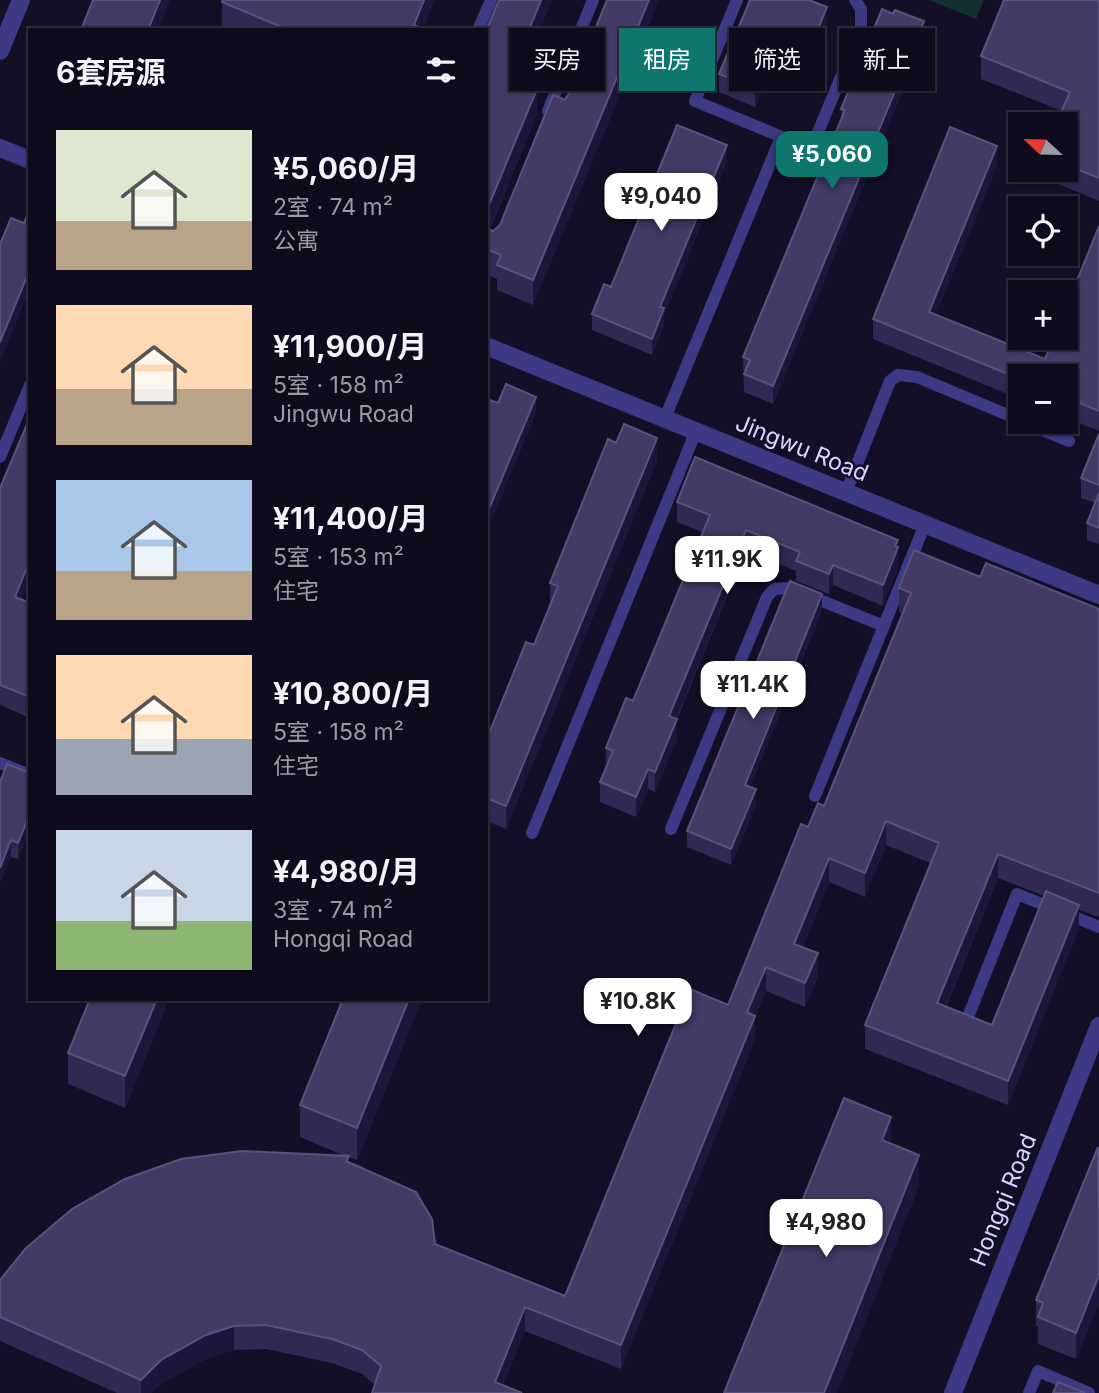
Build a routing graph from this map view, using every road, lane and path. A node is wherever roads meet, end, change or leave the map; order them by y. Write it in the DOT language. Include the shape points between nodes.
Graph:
graph roads {
  1 [pos="21,0"];
  2 [pos="491,0"];
  3 [pos="593,0"];
  4 [pos="737,0"];
  5 [pos="855,0"];
  6 [pos="479,28"];
  7 [pos="0,51"];
  8 [pos="542,124"];
  9 [pos="781,137"];
  10 [pos="0,148"];
  11 [pos="28,159"];
  12 [pos="488,347"];
  13 [pos="28,390"];
  14 [pos="1008,415"];
  15 [pos="665,418"];
  16 [pos="696,431"];
  17 [pos="1053,434"];
  18 [pos="1069,441"];
  19 [pos="0,457"];
  20 [pos="846,492"];
  21 [pos="925,524"];
  22 [pos="1099,595"];
  23 [pos="884,626"];
  24 [pos="0,763"];
  25 [pos="28,774"];
  26 [pos="815,796"];
  27 [pos="671,830"];
  28 [pos="532,833"];
  29 [pos="1099,927"];
  30 [pos="968,1017"];
  31 [pos="1099,1026"];
  32 [pos="953,1393"];
  33 [pos="1029,1393"];
  34 [pos="1089,1393"];
  1 -- 7 [label="street"];
  2 -- 6 [label="lane"];
  3 -- 8 [label="lane"];
  4 -- 9 [label="lane" via="695,101"];
  5 -- 9 [label="lane" via="861,9 861,29 811,149"];
  9 -- 15 [label="lane"];
  10 -- 11 [label="street"];
  12 -- 15 [label="street, Jingwu Road"];
  13 -- 19 [label="lane"];
  14 -- 20 [label="lane" via="917,377 898,375 890,381"];
  15 -- 16 [label="street, Jingwu Road"];
  16 -- 20 [label="street, Jingwu Road"];
  16 -- 28 [label="lane"];
  17 -- 18 [label="lane"];
  20 -- 21 [label="street, Jingwu Road"];
  21 -- 22 [label="street, Jingwu Road"];
  21 -- 23 [label="lane"];
  23 -- 26 [label="lane"];
  23 -- 27 [label="lane" via="790,588 774,589 766,597"];
  24 -- 25 [label="lane"];
  29 -- 30 [label="lane" via="1017,894"];
  31 -- 32 [label="street, Hongqi Road"];
  33 -- 34 [label="lane" via="1038,1371"];
}
